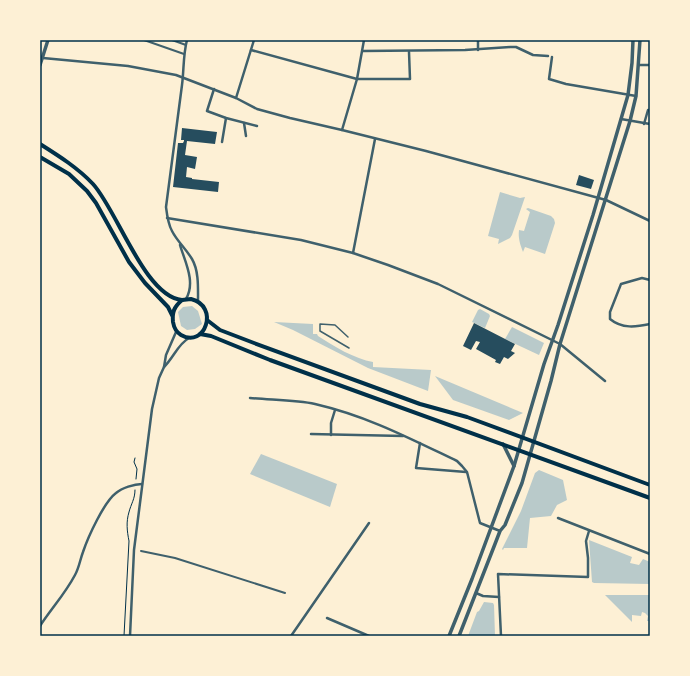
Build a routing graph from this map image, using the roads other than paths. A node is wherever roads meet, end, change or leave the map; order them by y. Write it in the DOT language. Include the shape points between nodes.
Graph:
graph roads {
  1 [pos="48,40"];
  2 [pos="144,40"];
  3 [pos="172,40"];
  4 [pos="187,40"];
  5 [pos="254,40"];
  6 [pos="364,40"];
  7 [pos="478,40"];
  8 [pos="633,42"];
  9 [pos="640,42"];
  10 [pos="186,45"];
  11 [pos="252,50"];
  12 [pos="478,50"];
  13 [pos="363,51"];
  14 [pos="409,52"];
  15 [pos="184,54"];
  16 [pos="548,56"];
  17 [pos="552,57"];
  18 [pos="42,58"];
  19 [pos="40,65"];
  20 [pos="639,65"];
  21 [pos="650,65"];
  22 [pos="183,77"];
  23 [pos="357,79"];
  24 [pos="214,89"];
  25 [pos="628,95"];
  26 [pos="636,96"];
  27 [pos="236,98"];
  28 [pos="650,110"];
  29 [pos="226,118"];
  30 [pos="622,119"];
  31 [pos="630,121"];
  32 [pos="244,123"];
  33 [pos="644,124"];
  34 [pos="650,124"];
  35 [pos="257,126"];
  36 [pos="342,130"];
  37 [pos="246,136"];
  38 [pos="375,139"];
  39 [pos="222,142"];
  40 [pos="40,144"];
  41 [pos="40,157"];
  42 [pos="597,198"];
  43 [pos="606,200"];
  44 [pos="167,218"];
  45 [pos="650,221"];
  46 [pos="179,242"];
  47 [pos="353,254"];
  48 [pos="650,280"];
  49 [pos="183,300"];
  50 [pos="198,302"];
  51 [pos="172,315"];
  52 [pos="207,320"];
  53 [pos="650,324"];
  54 [pos="176,331"];
  55 [pos="200,334"];
  56 [pos="348,337"];
  57 [pos="190,338"];
  58 [pos="552,340"];
  59 [pos="560,344"];
  60 [pos="349,348"];
  61 [pos="164,367"];
  62 [pos="605,381"];
  63 [pos="250,398"];
  64 [pos="335,410"];
  65 [pos="311,434"];
  66 [pos="331,435"];
  67 [pos="406,436"];
  68 [pos="522,437"];
  69 [pos="533,441"];
  70 [pos="420,443"];
  71 [pos="503,444"];
  72 [pos="519,450"];
  73 [pos="530,454"];
  74 [pos="514,466"];
  75 [pos="467,472"];
  76 [pos="142,484"];
  77 [pos="650,484"];
  78 [pos="650,498"];
  79 [pos="558,518"];
  80 [pos="369,523"];
  81 [pos="492,527"];
  82 [pos="500,531"];
  83 [pos="589,531"];
  84 [pos="141,551"];
  85 [pos="650,554"];
  86 [pos="285,593"];
  87 [pos="476,593"];
  88 [pos="499,597"];
  89 [pos="327,618"];
  90 [pos="40,626"];
  91 [pos="130,636"];
  92 [pos="291,636"];
  93 [pos="369,636"];
  94 [pos="449,636"];
  95 [pos="459,636"];
  96 [pos="501,636"];
  1 -- 18 [label="street"];
  2 -- 15 [label="street"];
  3 -- 10 [label="street"];
  4 -- 10 [label="street"];
  5 -- 11 [label="street"];
  6 -- 13 [label="street"];
  7 -- 12 [label="street"];
  8 -- 9 [label="street"];
  8 -- 25 [label="street"];
  9 -- 20 [label="street"];
  10 -- 15 [label="street"];
  11 -- 23 [label="street"];
  11 -- 27 [label="street"];
  12 -- 14 [label="street"];
  12 -- 16 [label="street" via="516,47 533,55"];
  13 -- 14 [label="street"];
  13 -- 23 [label="street"];
  14 -- 23 [label="street" via="410,79"];
  15 -- 22 [label="street"];
  17 -- 25 [label="street" via="549,79"];
  18 -- 19 [label="street"];
  18 -- 22 [label="street" via="128,66"];
  20 -- 21 [label="street"];
  20 -- 26 [label="street"];
  22 -- 24 [label="street"];
  22 -- 44 [label="street" via="171,160"];
  23 -- 36 [label="street"];
  24 -- 27 [label="street"];
  24 -- 29 [label="street" via="208,110"];
  25 -- 26 [label="street"];
  25 -- 30 [label="street"];
  26 -- 31 [label="street"];
  27 -- 36 [label="street" via="257,108 290,118"];
  28 -- 33 [label="street"];
  29 -- 32 [label="street"];
  29 -- 39 [label="street"];
  30 -- 31 [label="street"];
  30 -- 42 [label="street"];
  31 -- 33 [label="street"];
  31 -- 43 [label="street"];
  32 -- 35 [label="street"];
  32 -- 37 [label="street"];
  33 -- 34 [label="street"];
  36 -- 38 [label="street"];
  38 -- 42 [label="street"];
  38 -- 47 [label="street"];
  40 -- 49 [label="main road" via="69,162 93,184 112,211 127,242 146,271 164,292 173,299"];
  41 -- 51 [label="main road" via="69,174 87,191 129,262"];
  42 -- 43 [label="street"];
  42 -- 58 [label="street"];
  43 -- 45 [label="street"];
  43 -- 59 [label="street"];
  44 -- 46 [label="street"];
  44 -- 47 [label="street" via="301,240"];
  46 -- 49 [label="street" via="191,285"];
  46 -- 50 [label="street" via="196,269"];
  47 -- 58 [label="street" via="425,279"];
  48 -- 53 [label="street" via="642,278 621,284 610,318 632,327"];
  49 -- 50 [label="main road" via="191,299"];
  49 -- 51 [label="main road"];
  50 -- 52 [label="main road" via="205,309"];
  51 -- 54 [label="main road"];
  52 -- 55 [label="main road" via="205,329"];
  52 -- 68 [label="main road" via="220,330 254,343 420,404 467,417"];
  54 -- 57 [label="main road"];
  54 -- 61 [label="street"];
  55 -- 57 [label="main road"];
  55 -- 71 [label="main road"];
  56 -- 60 [label="lane" via="335,325 320,324 320,331 324,335"];
  57 -- 61 [label="street" via="181,343"];
  58 -- 59 [label="street"];
  58 -- 68 [label="street"];
  59 -- 62 [label="street"];
  59 -- 69 [label="street"];
  61 -- 76 [label="street" via="152,410"];
  63 -- 64 [label="street" via="313,404"];
  64 -- 66 [label="street"];
  64 -- 67 [label="street" via="378,423"];
  65 -- 66 [label="street"];
  66 -- 67 [label="street"];
  67 -- 70 [label="street"];
  68 -- 69 [label="main road"];
  68 -- 72 [label="street"];
  69 -- 73 [label="street"];
  69 -- 77 [label="main road"];
  70 -- 75 [label="street" via="456,461"];
  70 -- 75 [label="street" via="416,468"];
  71 -- 72 [label="main road"];
  71 -- 74 [label="street"];
  72 -- 73 [label="main road"];
  72 -- 74 [label="street"];
  73 -- 78 [label="main road"];
  73 -- 82 [label="street" via="522,483 505,525"];
  74 -- 81 [label="street"];
  75 -- 81 [label="street" via="480,523"];
  76 -- 90 [label="street" via="116,493 108,503 92,530 76,574"];
  76 -- 91 [label="street" via="134,550"];
  79 -- 83 [label="street"];
  80 -- 92 [label="street"];
  81 -- 82 [label="street"];
  81 -- 94 [label="street"];
  82 -- 87 [label="street"];
  83 -- 85 [label="street"];
  83 -- 88 [label="street" via="586,541 588,577 498,574"];
  84 -- 86 [label="street" via="175,558"];
  87 -- 88 [label="street"];
  87 -- 95 [label="street"];
  88 -- 96 [label="street"];
  89 -- 93 [label="street"];
}
